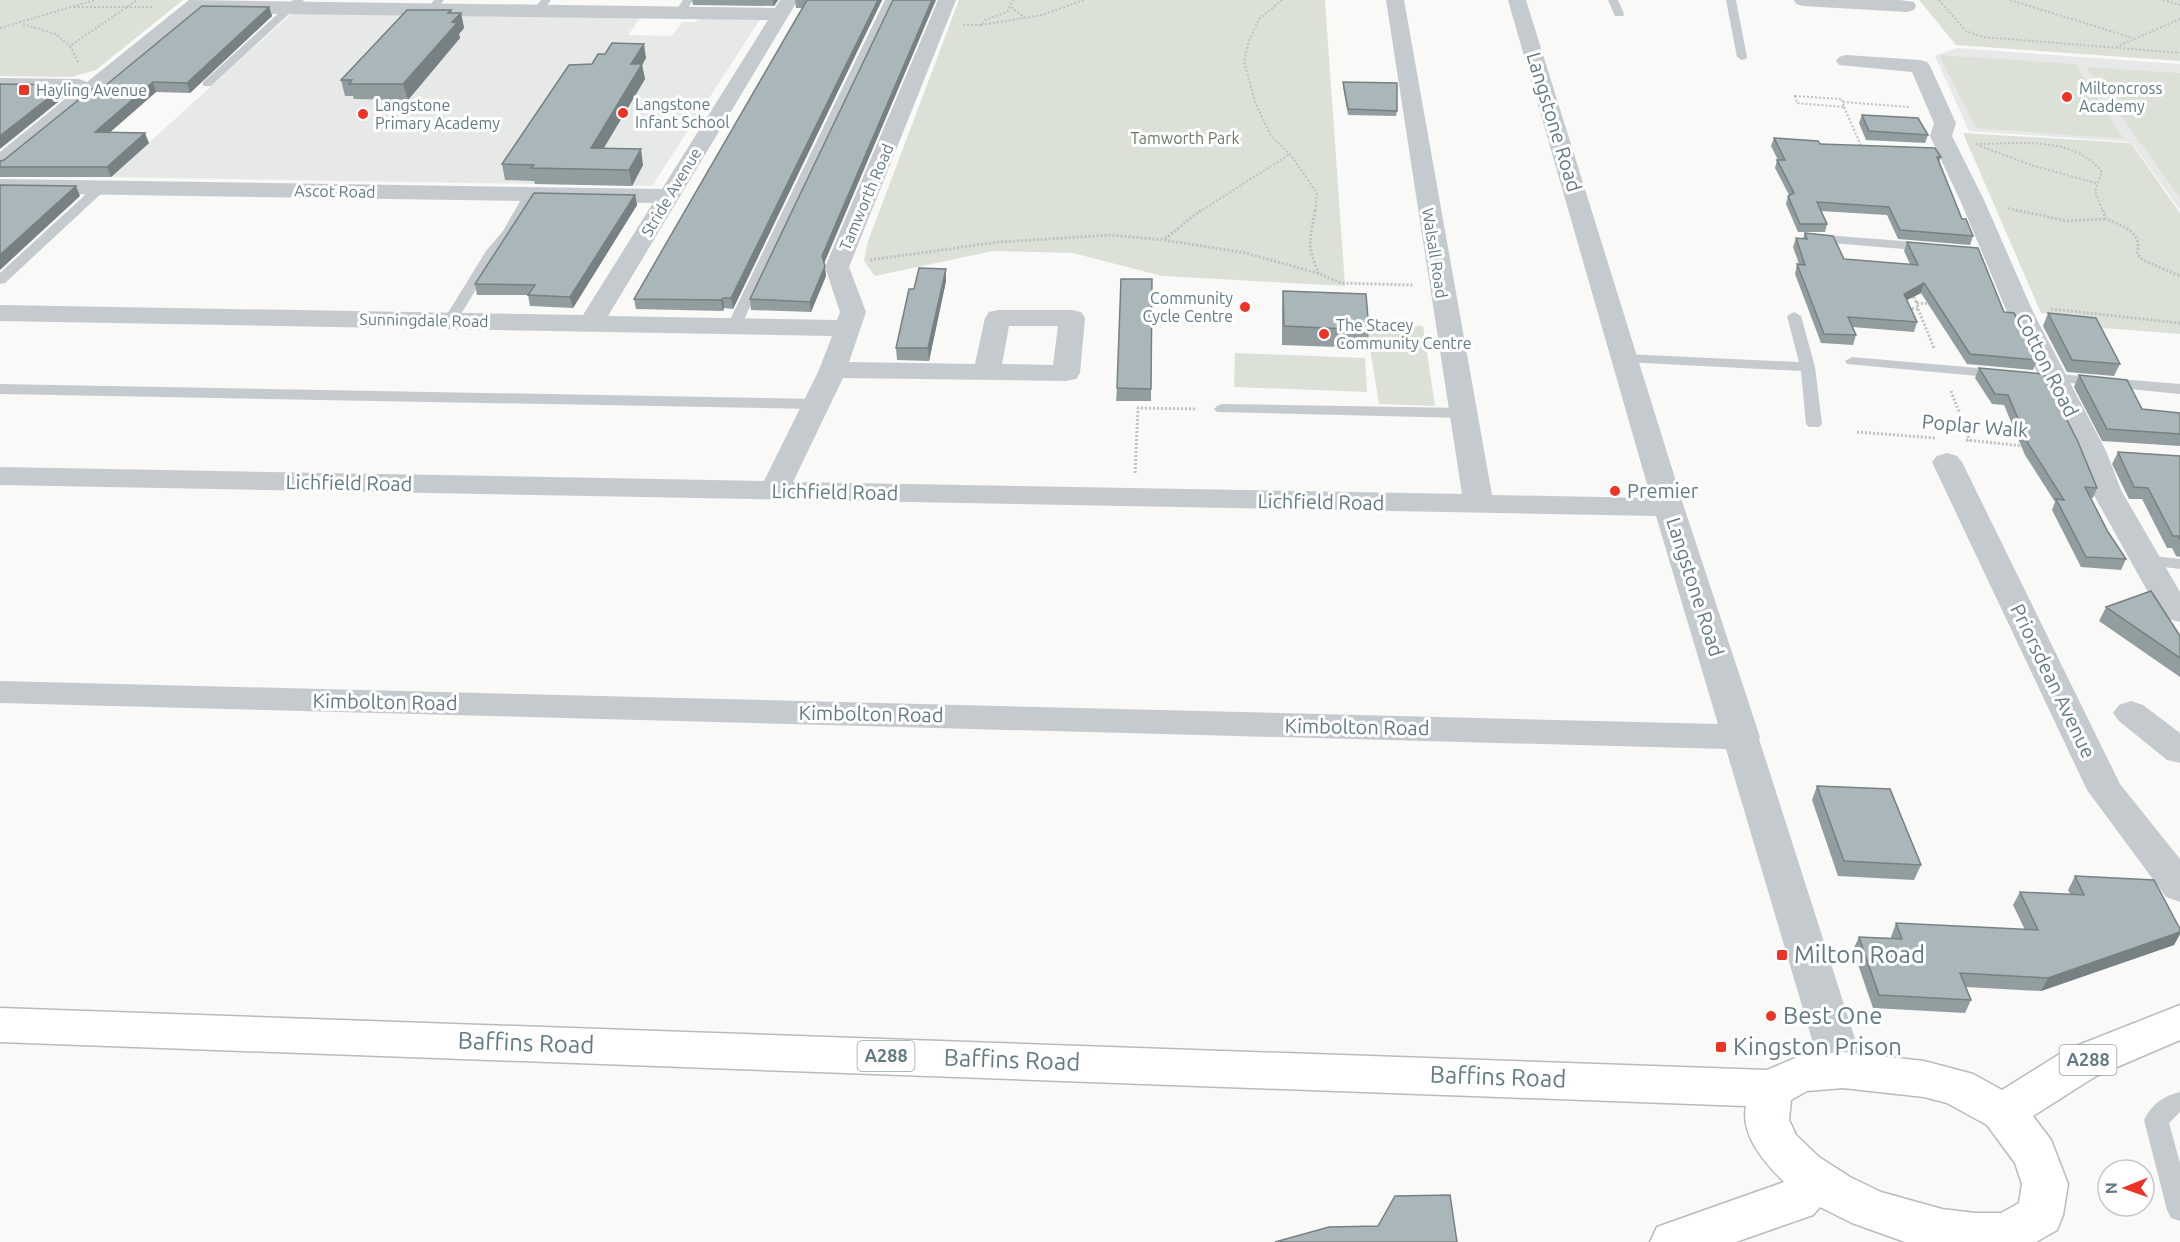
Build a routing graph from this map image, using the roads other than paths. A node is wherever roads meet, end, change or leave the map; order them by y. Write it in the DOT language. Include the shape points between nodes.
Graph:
graph roads {
  1 [pos="890,0"];
  2 [pos="947,0"];
  3 [pos="1395,0"];
  4 [pos="1516,0"];
  5 [pos="1613,0"];
  6 [pos="1731,0"];
  7 [pos="1803,0"];
  8 [pos="196,3"];
  9 [pos="295,4"];
  10 [pos="435,5"];
  11 [pos="542,5"];
  12 [pos="684,6"];
  13 [pos="1906,6"];
  14 [pos="784,7"];
  15 [pos="1619,14"];
  16 [pos="1742,57"];
  17 [pos="1846,61"];
  18 [pos="0,84"];
  19 [pos="207,84"];
  20 [pos="93,86"];
  21 [pos="0,163"];
  22 [pos="0,186"];
  23 [pos="100,188"];
  24 [pos="530,194"];
  25 [pos="669,196"];
  26 [pos="1804,237"];
  27 [pos="1947,249"];
  28 [pos="0,280"];
  29 [pos="0,313"];
  30 [pos="1794,316"];
  31 [pos="450,321"];
  32 [pos="591,323"];
  33 [pos="734,326"];
  34 [pos="849,328"];
  35 [pos="1625,358"];
  36 [pos="1852,360"];
  37 [pos="1808,367"];
  38 [pos="833,370"];
  39 [pos="987,372"];
  40 [pos="2010,374"];
  41 [pos="2044,377"];
  42 [pos="0,389"];
  43 [pos="2180,389"];
  44 [pos="816,404"];
  45 [pos="1222,409"];
  46 [pos="1463,413"];
  47 [pos="1814,424"];
  48 [pos="1948,447"];
  49 [pos="2091,451"];
  50 [pos="2124,453"];
  51 [pos="0,476"];
  52 [pos="774,491"];
  53 [pos="1479,505"];
  54 [pos="1669,507"];
  55 [pos="2146,560"];
  56 [pos="2180,564"];
  57 [pos="2180,612"];
  58 [pos="0,692"];
  59 [pos="2132,713"];
  60 [pos="1742,737"];
  61 [pos="2180,751"];
  62 [pos="2180,887"];
  63 [pos="2180,1022"];
  64 [pos="0,1024"];
  65 [pos="1843,1070"];
  66 [pos="1772,1089"];
  67 [pos="2180,1102"];
  68 [pos="2003,1112"];
  69 [pos="1816,1181"];
  70 [pos="2180,1210"];
  71 [pos="1674,1242"];
  1 -- 33 [label="lane"];
  2 -- 34 [label="street, Tamworth Road" via="837,267 854,312"];
  3 -- 46 [label="street, Walsall Road"];
  4 -- 35 [label="street, Langstone Road"];
  5 -- 15 [label="lane"];
  6 -- 16 [label="lane"];
  7 -- 13 [label="street"];
  8 -- 9 [label="street"];
  8 -- 20 [label="street"];
  9 -- 10 [label="street"];
  9 -- 19 [label="lane"];
  10 -- 11 [label="street"];
  11 -- 12 [label="street"];
  12 -- 14 [label="street"];
  14 -- 25 [label="street, Stride Avenue"];
  17 -- 41 [label="street, Cotton Road" via="1920,66 1945,123 1943,148 1972,200 1988,252 2017,306"];
  18 -- 20 [label="street"];
  20 -- 21 [label="street"];
  22 -- 23 [label="street, Ascot Road"];
  23 -- 24 [label="street, Ascot Road"];
  23 -- 28 [label="lane"];
  24 -- 25 [label="street, Ascot Road"];
  24 -- 31 [label="lane" via="509,233 493,251"];
  25 -- 32 [label="street, Stride Avenue"];
  26 -- 27 [label="lane"];
  29 -- 31 [label="street, Sunningdale Road"];
  30 -- 37 [label="lane"];
  31 -- 32 [label="street, Sunningdale Road"];
  32 -- 33 [label="street, Sunningdale Road"];
  33 -- 34 [label="street, Sunningdale Road"];
  34 -- 38 [label="street, Tamworth Road"];
  35 -- 37 [label="lane"];
  35 -- 54 [label="street, Langstone Road"];
  36 -- 40 [label="lane"];
  37 -- 47 [label="lane"];
  38 -- 39 [label="street"];
  38 -- 44 [label="street, Tamworth Road"];
  41 -- 43 [label="lane"];
  41 -- 49 [label="street, Cotton Road"];
  42 -- 44 [label="lane"];
  44 -- 52 [label="street, Tamworth Road"];
  45 -- 46 [label="lane"];
  46 -- 53 [label="street, Walsall Road"];
  48 -- 62 [label="street, Priorsdean Avenue" via="2105,790"];
  49 -- 50 [label="street"];
  49 -- 55 [label="street, Cotton Road" via="2106,490"];
  51 -- 52 [label="street, Lichfield Road"];
  52 -- 53 [label="street, Lichfield Road"];
  53 -- 54 [label="street, Lichfield Road"];
  54 -- 60 [label="street, Langstone Road"];
  55 -- 56 [label="lane"];
  55 -- 57 [label="street, Cotton Road" via="2164,594"];
  58 -- 60 [label="street, Kimbolton Road"];
  59 -- 61 [label="street"];
  60 -- 65 [label="street, Langstone Road"];
  63 -- 68 [label="main road, A288" via="2081,1063"];
  64 -- 66 [label="main road, Baffins Road / A288"];
  65 -- 66 [label="main road" via="1800,1074"];
  65 -- 68 [label="main road" via="1924,1079 1957,1087"];
  66 -- 69 [label="main road" via="1766,1123 1780,1152"];
  67 -- 70 [label="lane" via="2171,1104 2156,1120"];
  68 -- 69 [label="main road" via="2036,1154 2045,1184 2040,1215 2005,1233 1962,1236 1918,1226 1853,1204"];
  69 -- 71 [label="main road" via="1797,1200"];
}
